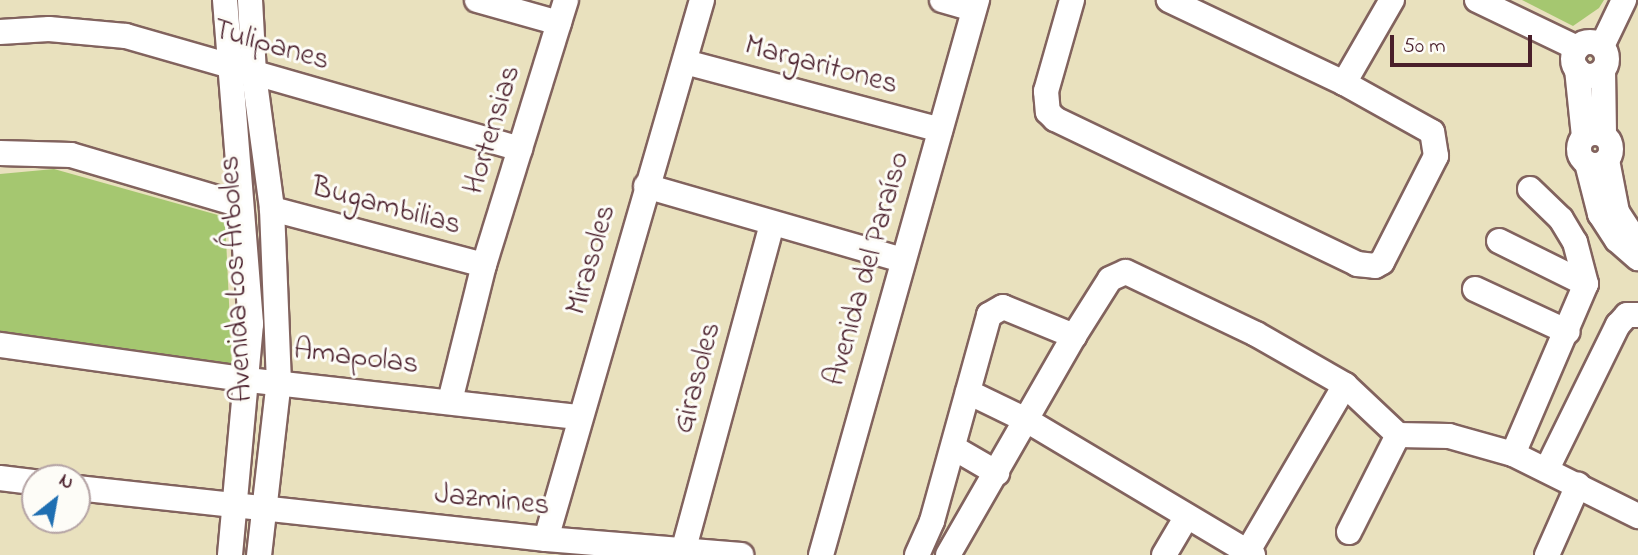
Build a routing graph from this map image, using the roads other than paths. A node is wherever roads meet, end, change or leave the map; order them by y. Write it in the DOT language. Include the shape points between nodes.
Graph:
graph roads {
  1 [pos="225,0"];
  2 [pos="250,0"];
  3 [pos="477,0"];
  4 [pos="702,0"];
  5 [pos="942,0"];
  6 [pos="1072,0"];
  7 [pos="1169,0"];
  8 [pos="1392,0"];
  9 [pos="1477,0"];
  10 [pos="1624,0"];
  11 [pos="976,5"];
  12 [pos="563,11"];
  13 [pos="0,32"];
  14 [pos="1590,58"];
  15 [pos="685,62"];
  16 [pos="227,66"];
  17 [pos="254,75"];
  18 [pos="1344,83"];
  19 [pos="940,130"];
  20 [pos="520,149"];
  21 [pos="1595,149"];
  22 [pos="0,153"];
  23 [pos="646,186"];
  24 [pos="1530,189"];
  25 [pos="241,205"];
  26 [pos="272,209"];
  27 [pos="772,224"];
  28 [pos="1638,240"];
  29 [pos="1499,242"];
  30 [pos="1638,258"];
  31 [pos="903,260"];
  32 [pos="484,265"];
  33 [pos="1586,284"];
  34 [pos="1475,289"];
  35 [pos="1638,316"];
  36 [pos="1568,332"];
  37 [pos="1074,336"];
  38 [pos="0,345"];
  39 [pos="248,380"];
  40 [pos="279,380"];
  41 [pos="1345,384"];
  42 [pos="968,392"];
  43 [pos="450,401"];
  44 [pos="579,417"];
  45 [pos="1028,421"];
  46 [pos="1398,435"];
  47 [pos="954,448"];
  48 [pos="1513,454"];
  49 [pos="1547,470"];
  50 [pos="998,472"];
  51 [pos="0,478"];
  52 [pos="21,480"];
  53 [pos="1578,485"];
  54 [pos="91,490"];
  55 [pos="236,507"];
  56 [pos="265,510"];
  57 [pos="1187,516"];
  58 [pos="1638,516"];
  59 [pos="1349,532"];
  60 [pos="546,539"];
  61 [pos="684,548"];
  62 [pos="1250,553"];
  63 [pos="230,555"];
  64 [pos="259,555"];
  65 [pos="741,555"];
  66 [pos="821,555"];
  67 [pos="917,555"];
  68 [pos="948,555"];
  69 [pos="1164,555"];
  70 [pos="1547,555"];
  1 -- 16 [label="street, Avenida Los Árboles"];
  2 -- 17 [label="street, Avenida Los Árboles"];
  3 -- 12 [label="street"];
  4 -- 15 [label="street, Mirasoles"];
  5 -- 11 [label="street"];
  6 -- 18 [label="street" via="1046,91 1048,111 1055,119 1357,264 1375,266 1387,257 1436,156 1436,138 1426,127"];
  7 -- 18 [label="street"];
  8 -- 18 [label="street"];
  9 -- 14 [label="street"];
  10 -- 14 [label="street"];
  11 -- 19 [label="street, Avenida del Paraíso"];
  12 -- 20 [label="street, Hortensias"];
  13 -- 16 [label="street, Tulipanes" via="107,33"];
  14 -- 21 [label="street"];
  15 -- 19 [label="street, Margaritones"];
  15 -- 23 [label="street, Mirasoles"];
  16 -- 17 [label="street, Tulipanes"];
  16 -- 25 [label="street, Avenida Los Árboles"];
  17 -- 20 [label="street, Tulipanes"];
  17 -- 26 [label="street, Avenida Los Árboles"];
  19 -- 31 [label="street, Avenida del Paraíso"];
  20 -- 32 [label="street, Hortensias"];
  21 -- 28 [label="street" via="1621,220"];
  21 -- 30 [label="street" via="1600,214 1617,240"];
  22 -- 25 [label="street" via="71,155"];
  23 -- 27 [label="street"];
  23 -- 44 [label="street, Mirasoles"];
  24 -- 33 [label="street" via="1561,219 1575,242"];
  25 -- 39 [label="street, Avenida Los Árboles" via="251,324"];
  26 -- 32 [label="street, Bugambilias"];
  26 -- 40 [label="street, Avenida Los Árboles"];
  27 -- 31 [label="street"];
  27 -- 61 [label="street, Girasoles"];
  29 -- 33 [label="street"];
  31 -- 66 [label="street, Avenida del Paraíso"];
  32 -- 43 [label="street, Hortensias"];
  33 -- 36 [label="street"];
  34 -- 36 [label="street"];
  35 -- 49 [label="street" via="1627,315 1618,325"];
  36 -- 48 [label="street"];
  37 -- 41 [label="street" via="1110,279 1126,272 1256,334"];
  37 -- 42 [label="street" via="1009,308 997,309 985,324"];
  37 -- 45 [label="street"];
  38 -- 39 [label="street, Amapolas"];
  39 -- 40 [label="street, Amapolas"];
  39 -- 55 [label="street, Avenida Los Árboles"];
  40 -- 43 [label="street, Amapolas"];
  40 -- 56 [label="street, Avenida Los Árboles"];
  41 -- 46 [label="street"];
  41 -- 62 [label="street"];
  42 -- 45 [label="street"];
  42 -- 47 [label="street"];
  43 -- 44 [label="street, Amapolas"];
  44 -- 60 [label="street, Mirasoles"];
  45 -- 50 [label="street"];
  45 -- 57 [label="street"];
  46 -- 48 [label="street" via="1450,436"];
  46 -- 59 [label="street"];
  47 -- 50 [label="street"];
  47 -- 67 [label="street"];
  48 -- 49 [label="street"];
  49 -- 53 [label="street"];
  50 -- 68 [label="street"];
  51 -- 52 [label="street"];
  53 -- 58 [label="street"];
  53 -- 70 [label="street"];
  54 -- 55 [label="street, Jazmines"];
  55 -- 56 [label="street, Jazmines"];
  55 -- 63 [label="street, Avenida Los Árboles"];
  56 -- 60 [label="street, Jazmines"];
  56 -- 64 [label="street, Avenida Los Árboles"];
  57 -- 62 [label="street"];
  57 -- 69 [label="street"];
  60 -- 61 [label="street, Jazmines"];
  61 -- 65 [label="street, Jazmines"];
}
